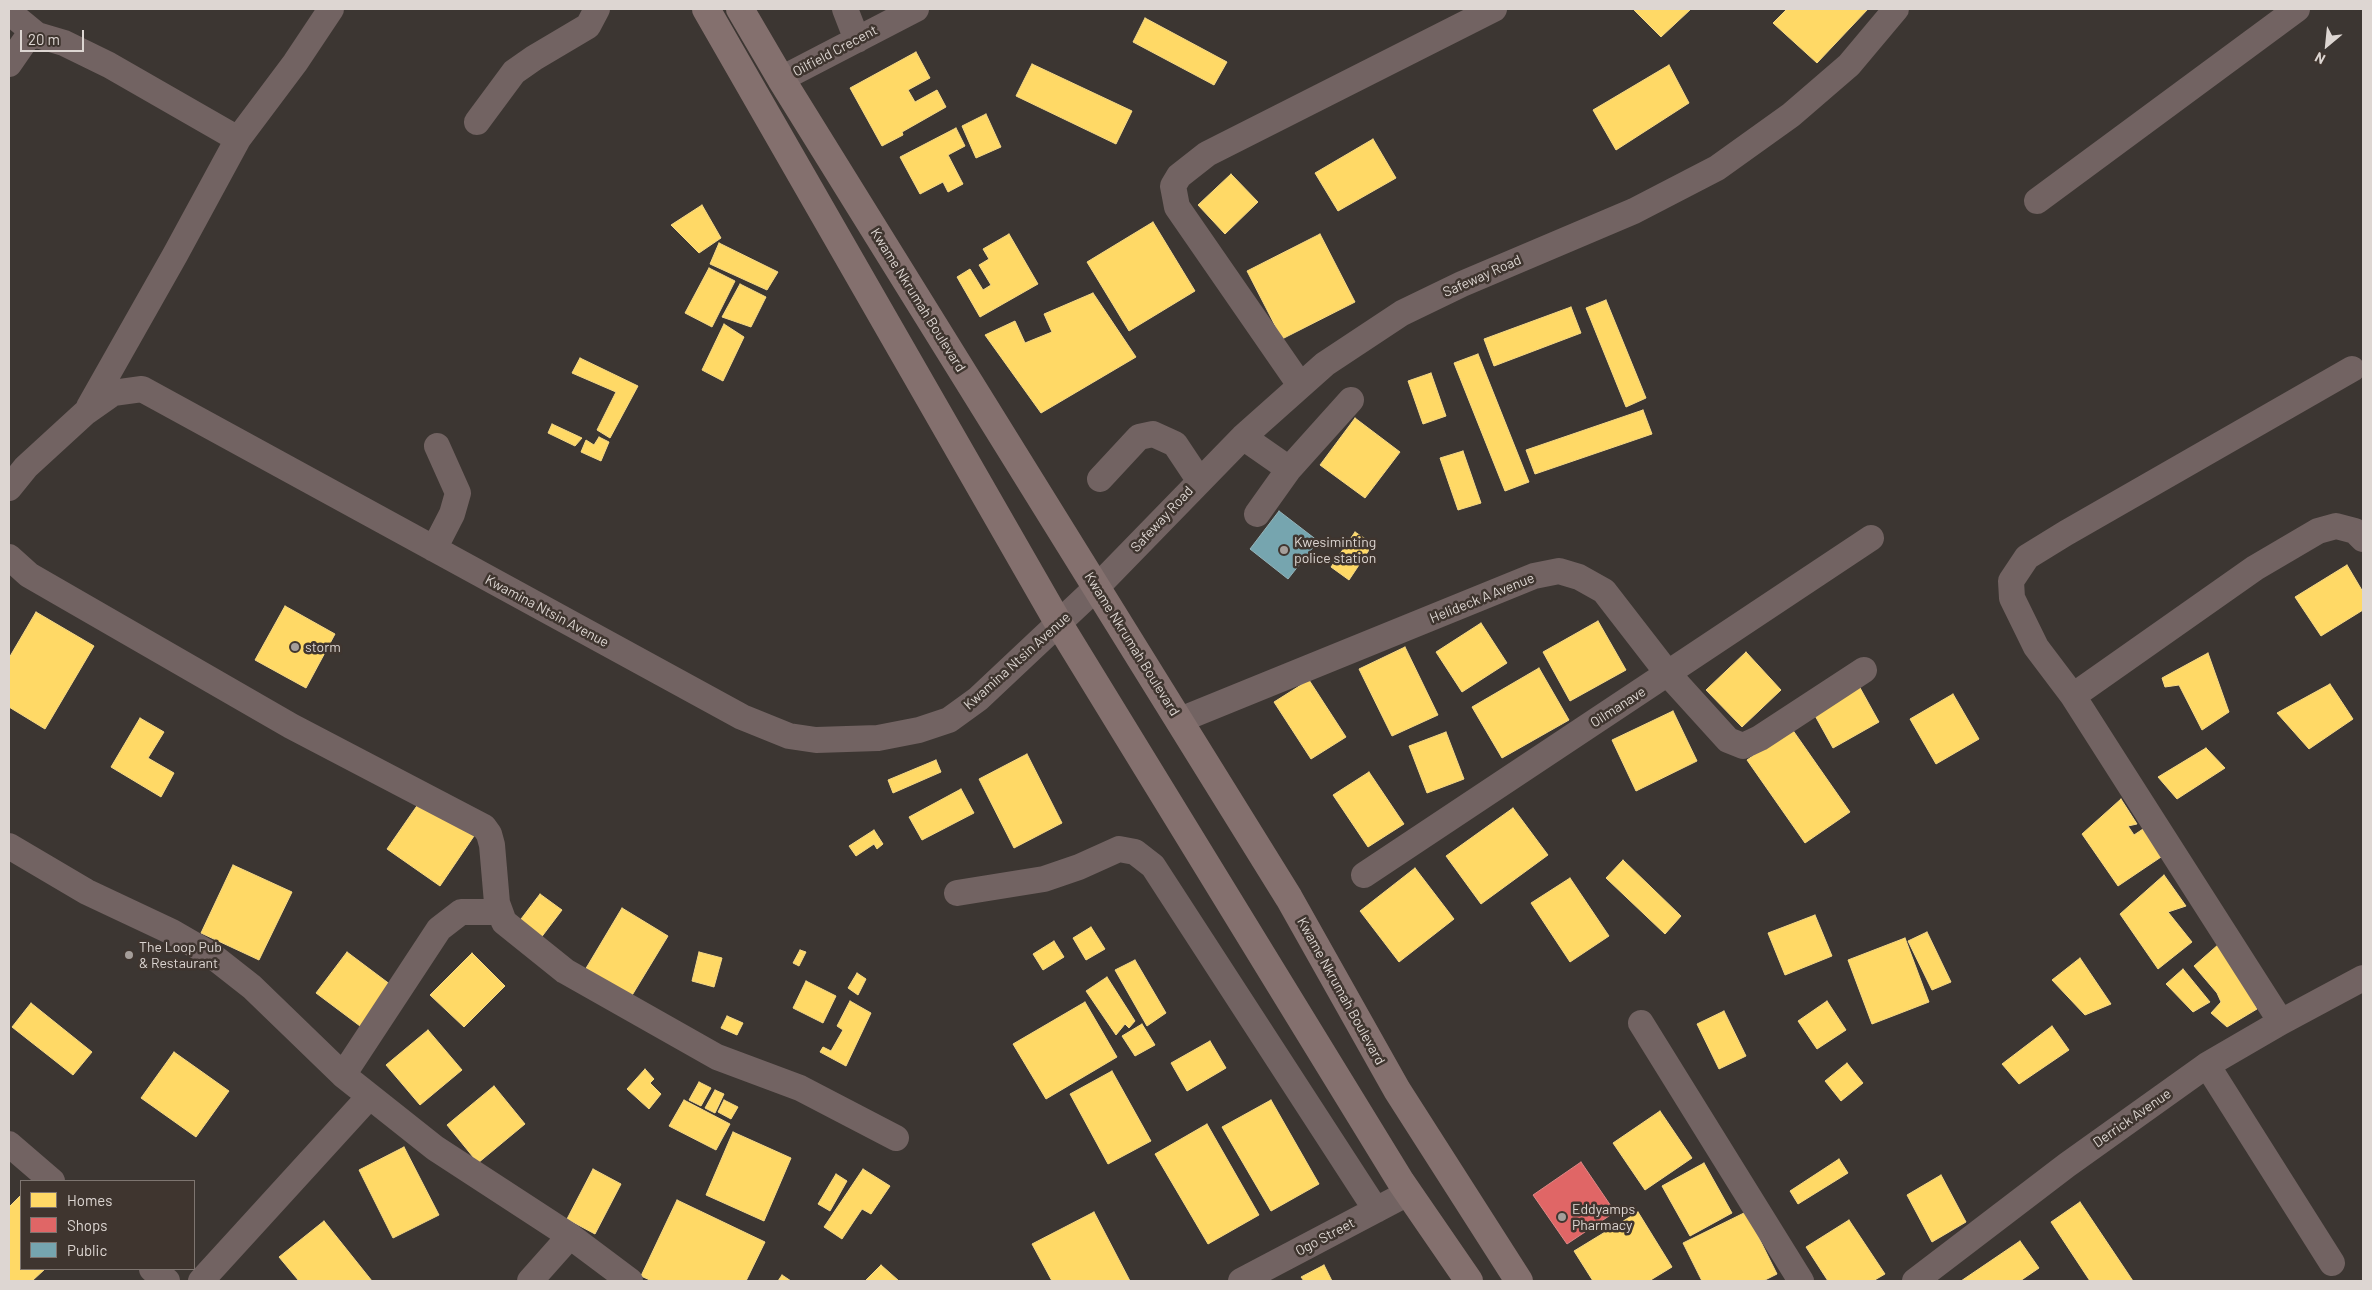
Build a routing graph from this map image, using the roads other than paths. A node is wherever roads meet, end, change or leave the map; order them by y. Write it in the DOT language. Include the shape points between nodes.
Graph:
graph roads {
  1 [pos="331,9"];
  2 [pos="596,9"];
  3 [pos="706,9"];
  4 [pos="740,9"];
  5 [pos="845,9"];
  6 [pos="916,9"];
  7 [pos="1494,9"];
  8 [pos="1896,9"];
  9 [pos="2297,9"];
  10 [pos="9,12"];
  11 [pos="37,35"];
  12 [pos="856,40"];
  13 [pos="9,64"];
  14 [pos="781,79"];
  15 [pos="477,122"];
  16 [pos="238,139"];
  17 [pos="2037,201"];
  18 [pos="2352,369"];
  19 [pos="1300,385"];
  20 [pos="1351,400"];
  21 [pos="86,412"];
  22 [pos="1243,436"];
  23 [pos="437,446"];
  24 [pos="17,462"];
  25 [pos="1290,469"];
  26 [pos="1100,479"];
  27 [pos="1199,480"];
  28 [pos="9,488"];
  29 [pos="1257,514"];
  30 [pos="1871,538"];
  31 [pos="2363,539"];
  32 [pos="434,549"];
  33 [pos="9,557"];
  34 [pos="1096,588"];
  35 [pos="1059,624"];
  36 [pos="1864,670"];
  37 [pos="1669,675"];
  38 [pos="2073,696"];
  39 [pos="1180,720"];
  40 [pos="9,846"];
  41 [pos="1364,876"];
  42 [pos="957,893"];
  43 [pos="499,912"];
  44 [pos="2363,978"];
  45 [pos="1641,1022"];
  46 [pos="2281,1022"];
  47 [pos="2207,1065"];
  48 [pos="343,1075"];
  49 [pos="369,1096"];
  50 [pos="896,1138"];
  51 [pos="9,1144"];
  52 [pos="51,1180"];
  53 [pos="1408,1193"];
  54 [pos="1376,1210"];
  55 [pos="570,1236"];
  56 [pos="2332,1263"];
  57 [pos="153,1270"];
  58 [pos="168,1281"];
  59 [pos="201,1281"];
  60 [pos="530,1281"];
  61 [pos="630,1281"];
  62 [pos="1241,1281"];
  63 [pos="1469,1281"];
  64 [pos="1519,1281"];
  65 [pos="1801,1281"];
  66 [pos="1915,1281"];
  1 -- 16 [label="street"];
  2 -- 15 [label="street" via="588,26 514,72"];
  3 -- 35 [label="highway"];
  4 -- 14 [label="highway, Kwame Nkrumah Boulevard"];
  5 -- 12 [label="street"];
  6 -- 12 [label="street, Oilfield Crecent"];
  7 -- 19 [label="street" via="1207,154 1178,176 1173,186 1177,207"];
  8 -- 19 [label="street, Safeway Road" via="1849,65 1790,115 1717,168 1634,211 1402,313 1324,364"];
  9 -- 17 [label="street"];
  10 -- 11 [label="street"];
  11 -- 13 [label="street" via="27,38"];
  11 -- 16 [label="street" via="64,43 109,65"];
  12 -- 14 [label="street, Oilfield Crecent"];
  14 -- 34 [label="highway, Kwame Nkrumah Boulevard"];
  16 -- 21 [label="street"];
  18 -- 38 [label="street" via="2027,557 2011,581 2012,598 2036,647"];
  19 -- 22 [label="street, Safeway Road"];
  20 -- 25 [label="street"];
  21 -- 24 [label="street, Kwamina Ntsin Avenue"];
  21 -- 32 [label="street, Kwamina Ntsin Avenue" via="114,393 142,389"];
  22 -- 25 [label="street"];
  22 -- 27 [label="street, Safeway Road"];
  23 -- 32 [label="street" via="458,493 452,514"];
  24 -- 28 [label="street, Kwamina Ntsin Avenue"];
  25 -- 29 [label="street"];
  26 -- 27 [label="street" via="1139,437 1153,434 1175,444"];
  27 -- 34 [label="street, Safeway Road"];
  30 -- 37 [label="street, Oilmanave"];
  31 -- 38 [label="street" via="2355,531 2336,526 2318,531 2255,568"];
  32 -- 35 [label="street, Kwamina Ntsin Avenue" via="742,716 789,736 816,740 878,738 949,720 978,699"];
  33 -- 43 [label="street" via="29,574 291,726 484,827 492,844"];
  34 -- 35 [label="street, Kwamina Ntsin Avenue"];
  34 -- 39 [label="highway, Kwame Nkrumah Boulevard"];
  35 -- 53 [label="highway"];
  36 -- 37 [label="street, Helideck A Avenue" via="1743,746 1728,740"];
  37 -- 39 [label="street, Helideck A Avenue" via="1604,591 1580,577 1559,571 1534,576"];
  37 -- 41 [label="street, Oilmanave"];
  38 -- 46 [label="street"];
  39 -- 64 [label="highway, Kwame Nkrumah Boulevard" via="1289,898 1397,1090"];
  40 -- 48 [label="street" via="87,892 172,932 210,954 252,987"];
  42 -- 54 [label="street" via="1044,879 1119,849 1135,852 1153,866"];
  43 -- 48 [label="street" via="461,912 439,929"];
  43 -- 50 [label="street" via="504,922 565,970 717,1057 800,1088"];
  44 -- 46 [label="street, Derrick Avenue"];
  45 -- 65 [label="street"];
  46 -- 47 [label="street, Derrick Avenue"];
  47 -- 56 [label="street"];
  47 -- 66 [label="street, Derrick Avenue" via="2067,1165"];
  48 -- 49 [label="street"];
  49 -- 55 [label="street" via="435,1148"];
  49 -- 59 [label="street"];
  51 -- 52 [label="street"];
  53 -- 54 [label="street, Ogo Street"];
  53 -- 63 [label="highway"];
  54 -- 62 [label="street, Ogo Street"];
  55 -- 60 [label="street"];
  55 -- 61 [label="street"];
  57 -- 58 [label="street"];
}
